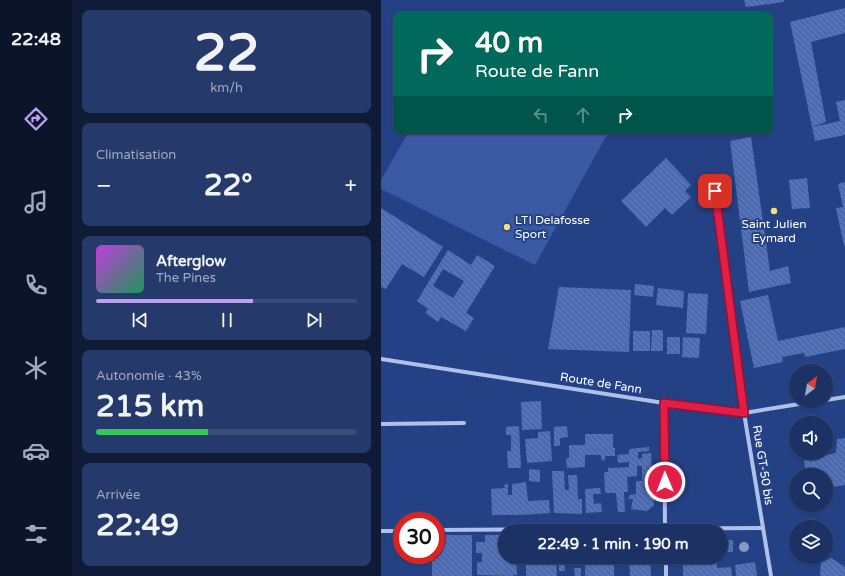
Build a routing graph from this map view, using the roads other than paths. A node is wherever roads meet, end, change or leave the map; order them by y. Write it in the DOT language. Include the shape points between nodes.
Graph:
graph roads {
  1 [pos="715,191"];
  2 [pos="381,359"];
  3 [pos="845,397"];
  4 [pos="833,399"];
  5 [pos="664,403"];
  6 [pos="789,406"];
  7 [pos="744,413"];
  8 [pos="464,423"];
  9 [pos="381,424"];
  10 [pos="665,524"];
  11 [pos="763,528"];
  12 [pos="728,529"];
  13 [pos="393,530"];
  14 [pos="445,530"];
  15 [pos="498,530"];
  16 [pos="381,531"];
  17 [pos="665,564"];
  18 [pos="666,576"];
  19 [pos="771,576"];
  1 -- 7 [label="lane, Rue GT-50 bis"];
  2 -- 5 [label="street, Route de Fann"];
  3 -- 4 [label="street"];
  5 -- 7 [label="street, Route de Fann"];
  5 -- 10 [label="street"];
  6 -- 7 [label="street, Route de Fann"];
  7 -- 11 [label="street, Rue GT-50 bis"];
  8 -- 9 [label="street"];
  11 -- 12 [label="street"];
  11 -- 19 [label="street, Rue GT-50 bis"];
  13 -- 16 [label="street"];
  14 -- 15 [label="street"];
  17 -- 18 [label="street"];
}
